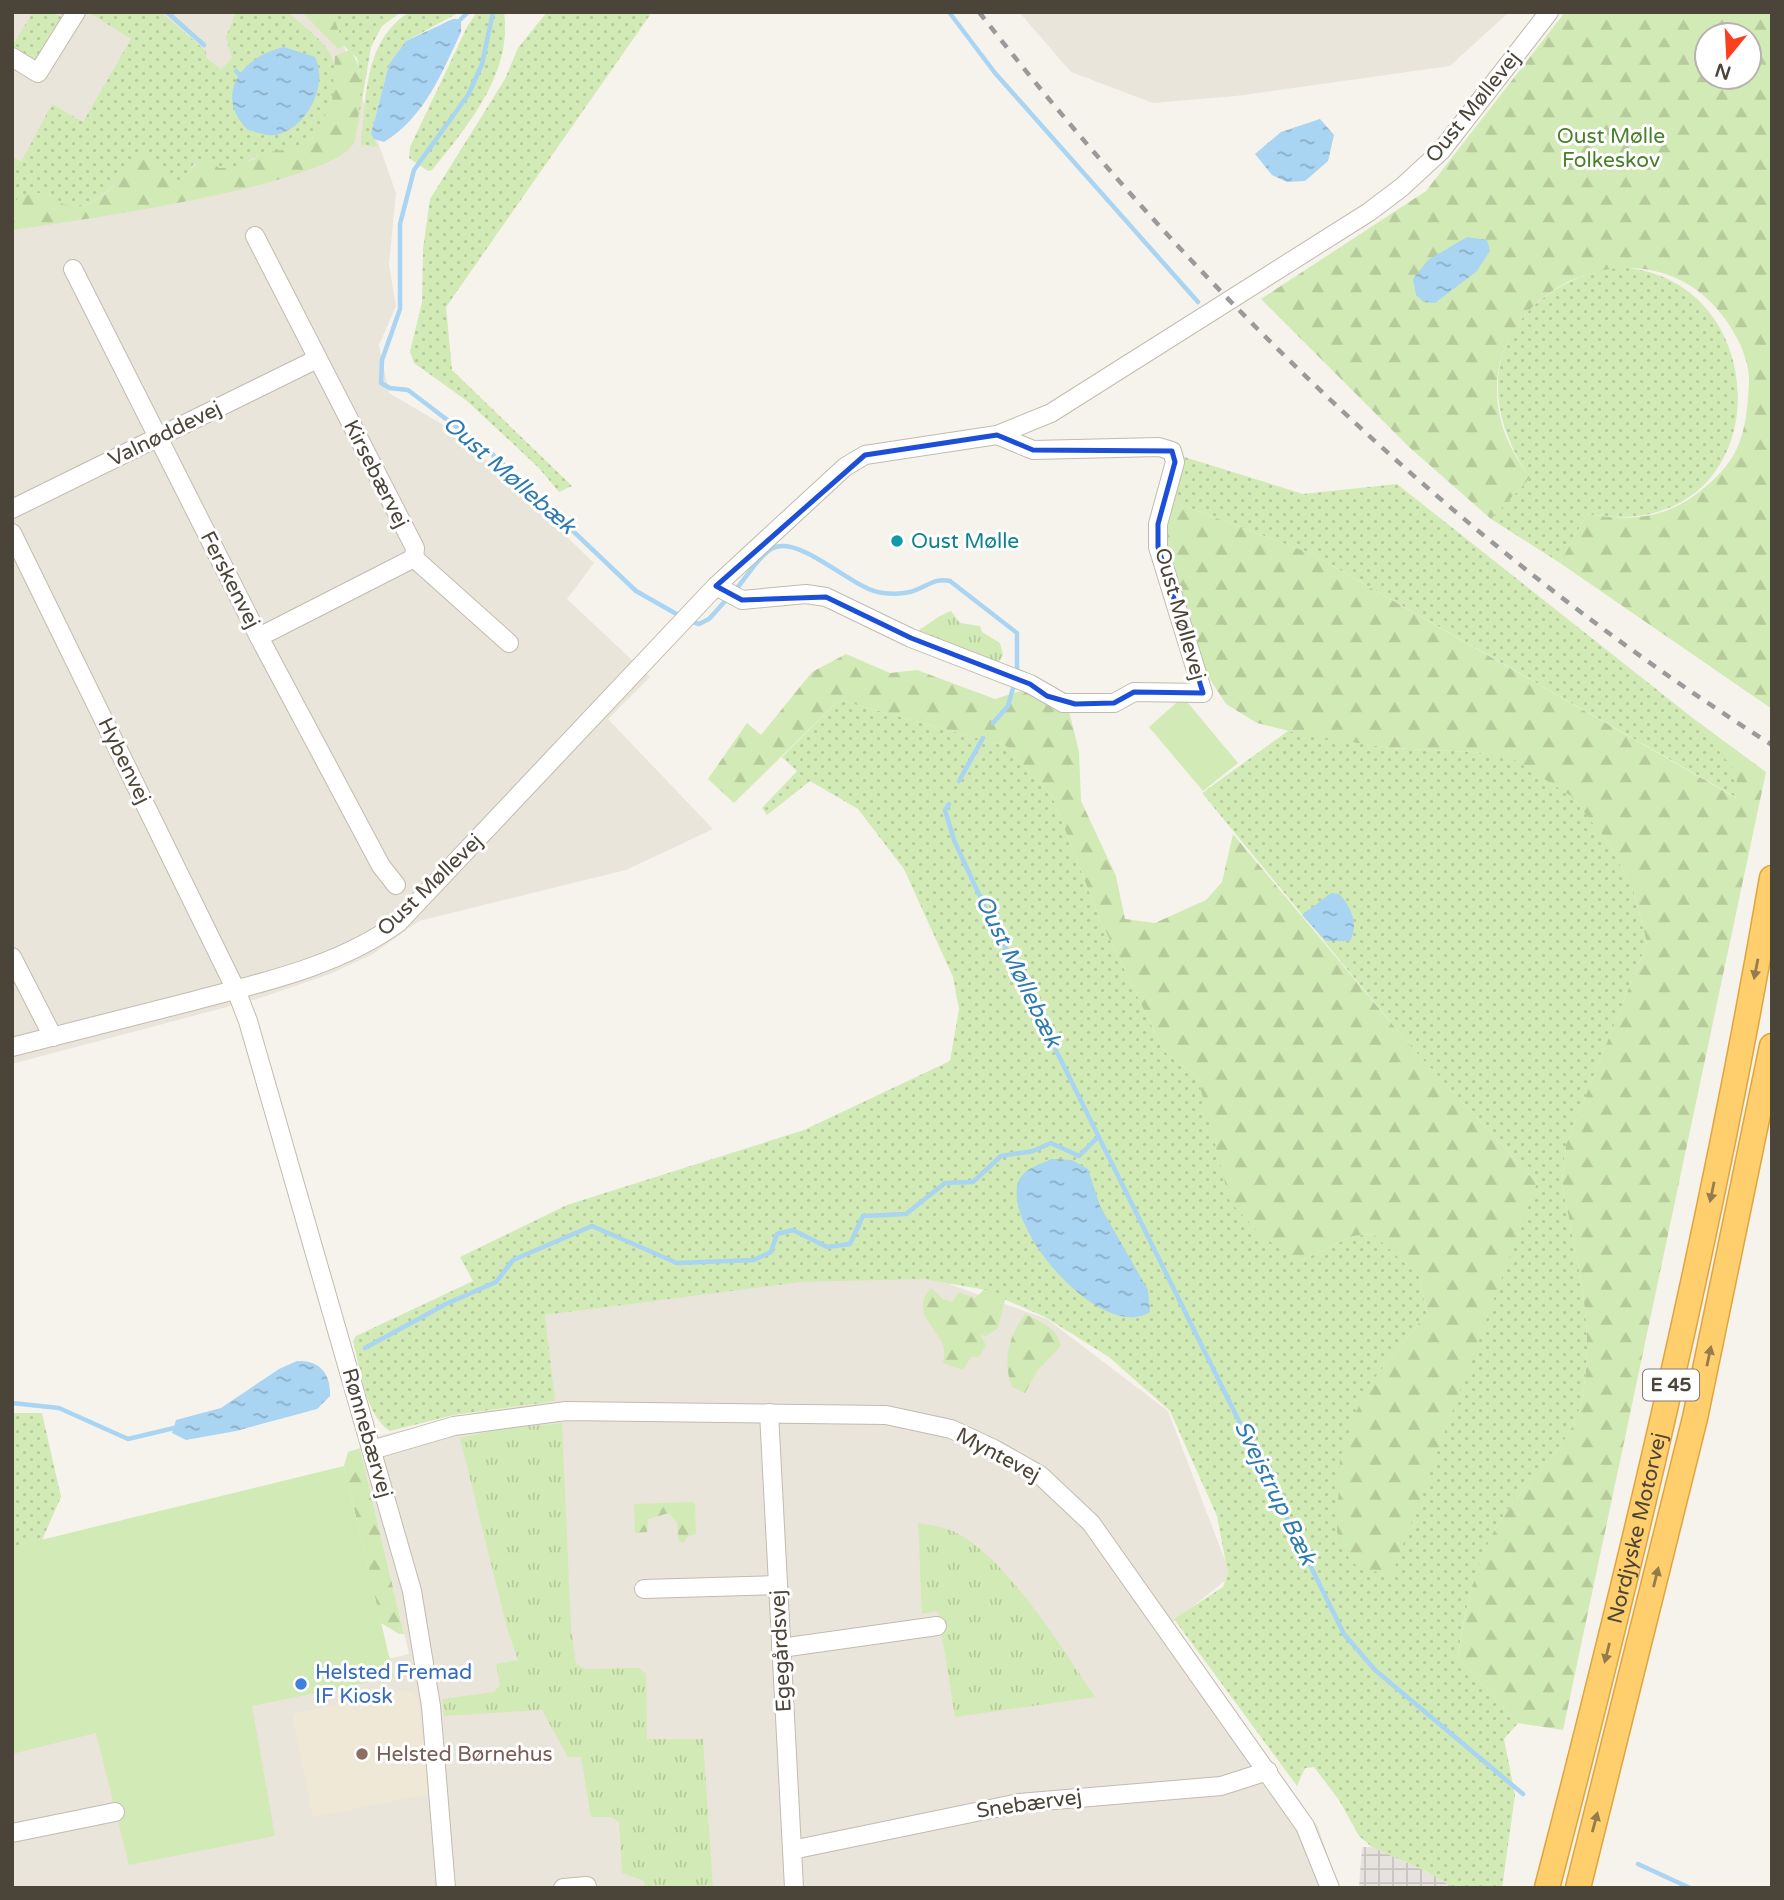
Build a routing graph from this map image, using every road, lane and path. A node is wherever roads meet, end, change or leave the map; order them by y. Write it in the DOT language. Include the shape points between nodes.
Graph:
graph roads {
  1 [pos="76,12"];
  2 [pos="1549,12"];
  3 [pos="14,63"];
  4 [pos="255,236"];
  5 [pos="73,269"];
  6 [pos="317,359"];
  7 [pos="997,435"];
  8 [pos="157,438"];
  9 [pos="12,509"];
  10 [pos="12,533"];
  11 [pos="414,558"];
  12 [pos="716,586"];
  13 [pos="259,637"];
  14 [pos="509,643"];
  15 [pos="1772,878"];
  16 [pos="396,885"];
  17 [pos="12,957"];
  18 [pos="236,989"];
  19 [pos="52,1037"];
  20 [pos="1772,1046"];
  21 [pos="12,1047"];
  22 [pos="769,1413"];
  23 [pos="372,1450"];
  24 [pos="778,1585"];
  25 [pos="644,1589"];
  26 [pos="937,1626"];
  27 [pos="781,1648"];
  28 [pos="1268,1771"];
  29 [pos="115,1812"];
  30 [pos="12,1833"];
  31 [pos="792,1850"];
  32 [pos="587,1886"];
  33 [pos="446,1888"];
  34 [pos="563,1888"];
  35 [pos="794,1888"];
  36 [pos="1330,1888"];
  37 [pos="1547,1888"];
  38 [pos="1578,1888"];
  1 -- 3 [label="street" via="38,73"];
  2 -- 7 [label="street, Oust Møllevej" via="1441,151 1402,187 1051,413"];
  4 -- 6 [label="street, Kirsebærvej"];
  5 -- 8 [label="street, Ferskenvej"];
  6 -- 8 [label="street, Valnøddevej"];
  6 -- 11 [label="street, Kirsebærvej" via="415,548"];
  7 -- 12 [label="street, Oust Møllevej" via="865,455 845,467"];
  7 -- 12 [label="street, Oust Møllevej" via="1033,450 1159,447 1172,451 1175,463 1158,524 1158,547 1203,693 1134,692 1114,703 1063,704 1030,684 911,638 826,597 806,594 742,600"];
  8 -- 9 [label="street, Valnøddevej"];
  8 -- 13 [label="street, Ferskenvej"];
  10 -- 18 [label="street, Hybenvej"];
  11 -- 13 [label="street"];
  11 -- 14 [label="street"];
  12 -- 18 [label="street, Oust Møllevej" via="398,923 327,962"];
  13 -- 16 [label="street, Ferskenvej" via="381,866"];
  15 -- 37 [label="highway, Nordjyske Motorvej / E 45, one-way" via="1667,1408"];
  17 -- 19 [label="street"];
  18 -- 19 [label="street, Oust Møllevej"];
  18 -- 23 [label="street, Rønnebærvej"];
  19 -- 21 [label="street, Oust Møllevej"];
  38 -- 20 [label="highway, Nordjyske Motorvej / E 45, one-way" via="1695,1419"];
  22 -- 23 [label="street, Myntevej" via="566,1411 454,1426"];
  22 -- 24 [label="street, Egegårdsvej"];
  22 -- 28 [label="street, Myntevej" via="886,1415 951,1429 1040,1475 1091,1523"];
  23 -- 33 [label="street, Rønnebærvej" via="412,1591 426,1670"];
  24 -- 25 [label="street"];
  24 -- 27 [label="street, Egegårdsvej"];
  26 -- 27 [label="street"];
  27 -- 31 [label="street, Egegårdsvej"];
  28 -- 31 [label="street, Snebærvej" via="1221,1786 1019,1803"];
  28 -- 36 [label="street, Myntevej" via="1306,1826"];
  29 -- 30 [label="street"];
  31 -- 35 [label="street, Egegårdsvej"];
  32 -- 34 [label="street"];
}
